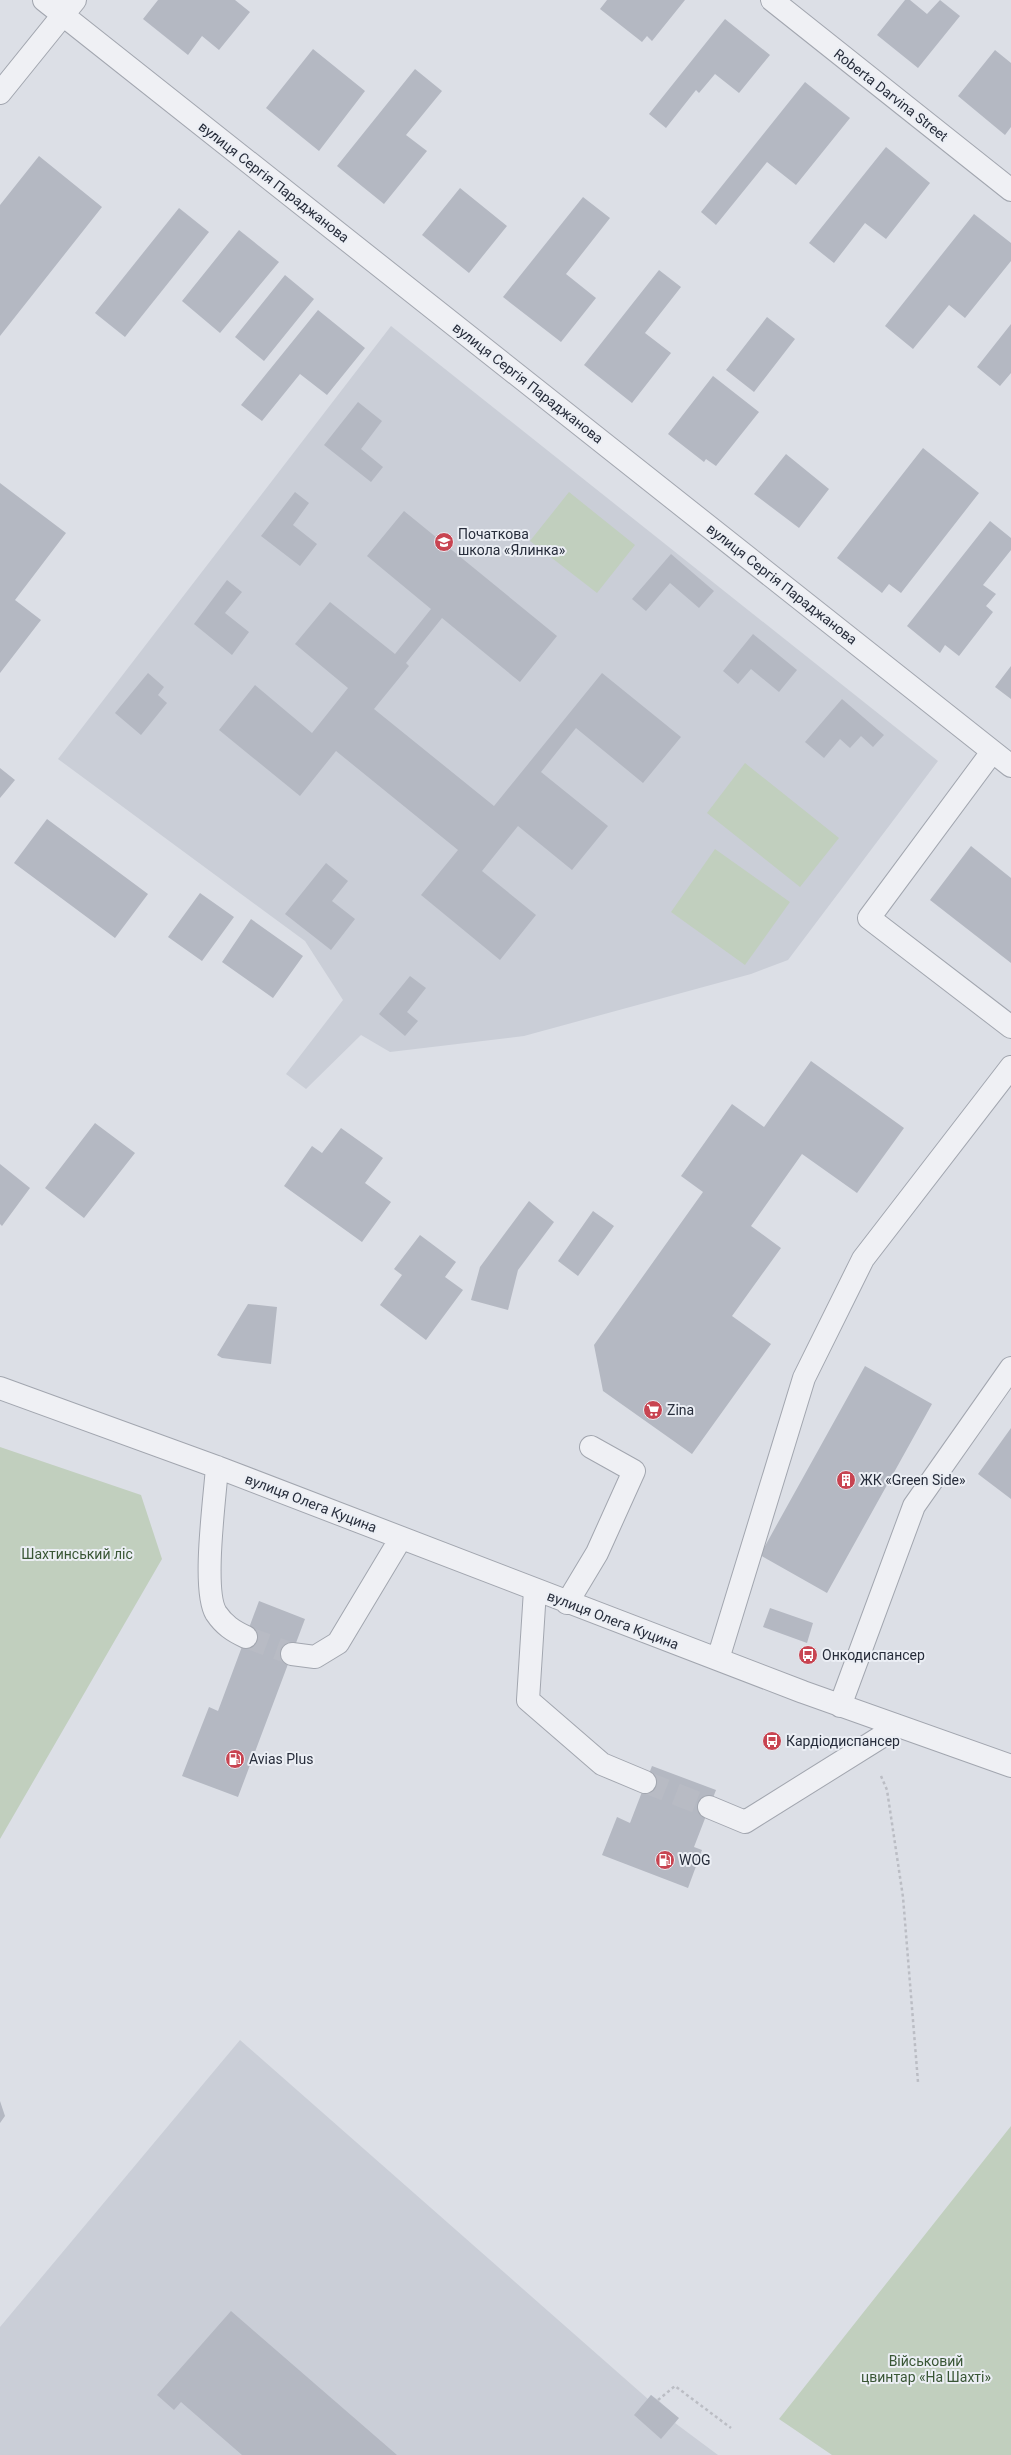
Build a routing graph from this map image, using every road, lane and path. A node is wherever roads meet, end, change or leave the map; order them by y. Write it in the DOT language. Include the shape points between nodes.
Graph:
graph roads {
  1 [pos="44,0"];
  2 [pos="772,0"];
  3 [pos="69,7"];
  4 [pos="0,93"];
  5 [pos="1011,190"];
  6 [pos="992,752"];
  7 [pos="1011,766"];
  8 [pos="1011,1027"];
  9 [pos="1011,1067"];
  10 [pos="1011,1368"];
  11 [pos="0,1388"];
  12 [pos="591,1447"];
  13 [pos="217,1467"];
  14 [pos="401,1538"];
  15 [pos="535,1590"];
  16 [pos="567,1603"];
  17 [pos="246,1637"];
  18 [pos="292,1654"];
  19 [pos="718,1659"];
  20 [pos="840,1706"];
  21 [pos="897,1727"];
  22 [pos="867,1746"];
  23 [pos="1011,1765"];
  24 [pos="645,1782"];
  25 [pos="709,1807"];
  26 [pos="918,2082"];
  27 [pos="658,2400"];
  28 [pos="731,2428"];
  1 -- 3 [label="street, вулиця Сергія Параджанова"];
  2 -- 5 [label="street, Roberta Darvina Street"];
  3 -- 4 [label="street"];
  3 -- 6 [label="street, вулиця Сергія Параджанова"];
  6 -- 7 [label="street, вулиця Сергія Параджанова"];
  6 -- 8 [label="street" via="869,918"];
  9 -- 19 [label="street" via="863,1258 804,1378"];
  10 -- 20 [label="street" via="914,1506"];
  11 -- 13 [label="street, вулиця Олега Куцина"];
  12 -- 16 [label="street" via="634,1472 597,1552"];
  13 -- 14 [label="street, вулиця Олега Куцина"];
  13 -- 17 [label="street" via="208,1578 215,1612 232,1631"];
  14 -- 15 [label="street, вулиця Олега Куцина"];
  14 -- 18 [label="street" via="338,1643 315,1658"];
  15 -- 16 [label="street, вулиця Олега Куцина"];
  15 -- 24 [label="street" via="528,1700 602,1764"];
  16 -- 19 [label="street, вулиця Олега Куцина"];
  19 -- 20 [label="street, вулиця Олега Куцина"];
  20 -- 21 [label="street, вулиця Олега Куцина"];
  21 -- 22 [label="street"];
  21 -- 23 [label="street, вулиця Олега Куцина"];
  22 -- 25 [label="street" via="745,1822"];
  22 -- 26 [label="path" via="887,1790 903,1896"];
  27 -- 28 [label="path" via="675,2386"];
}
